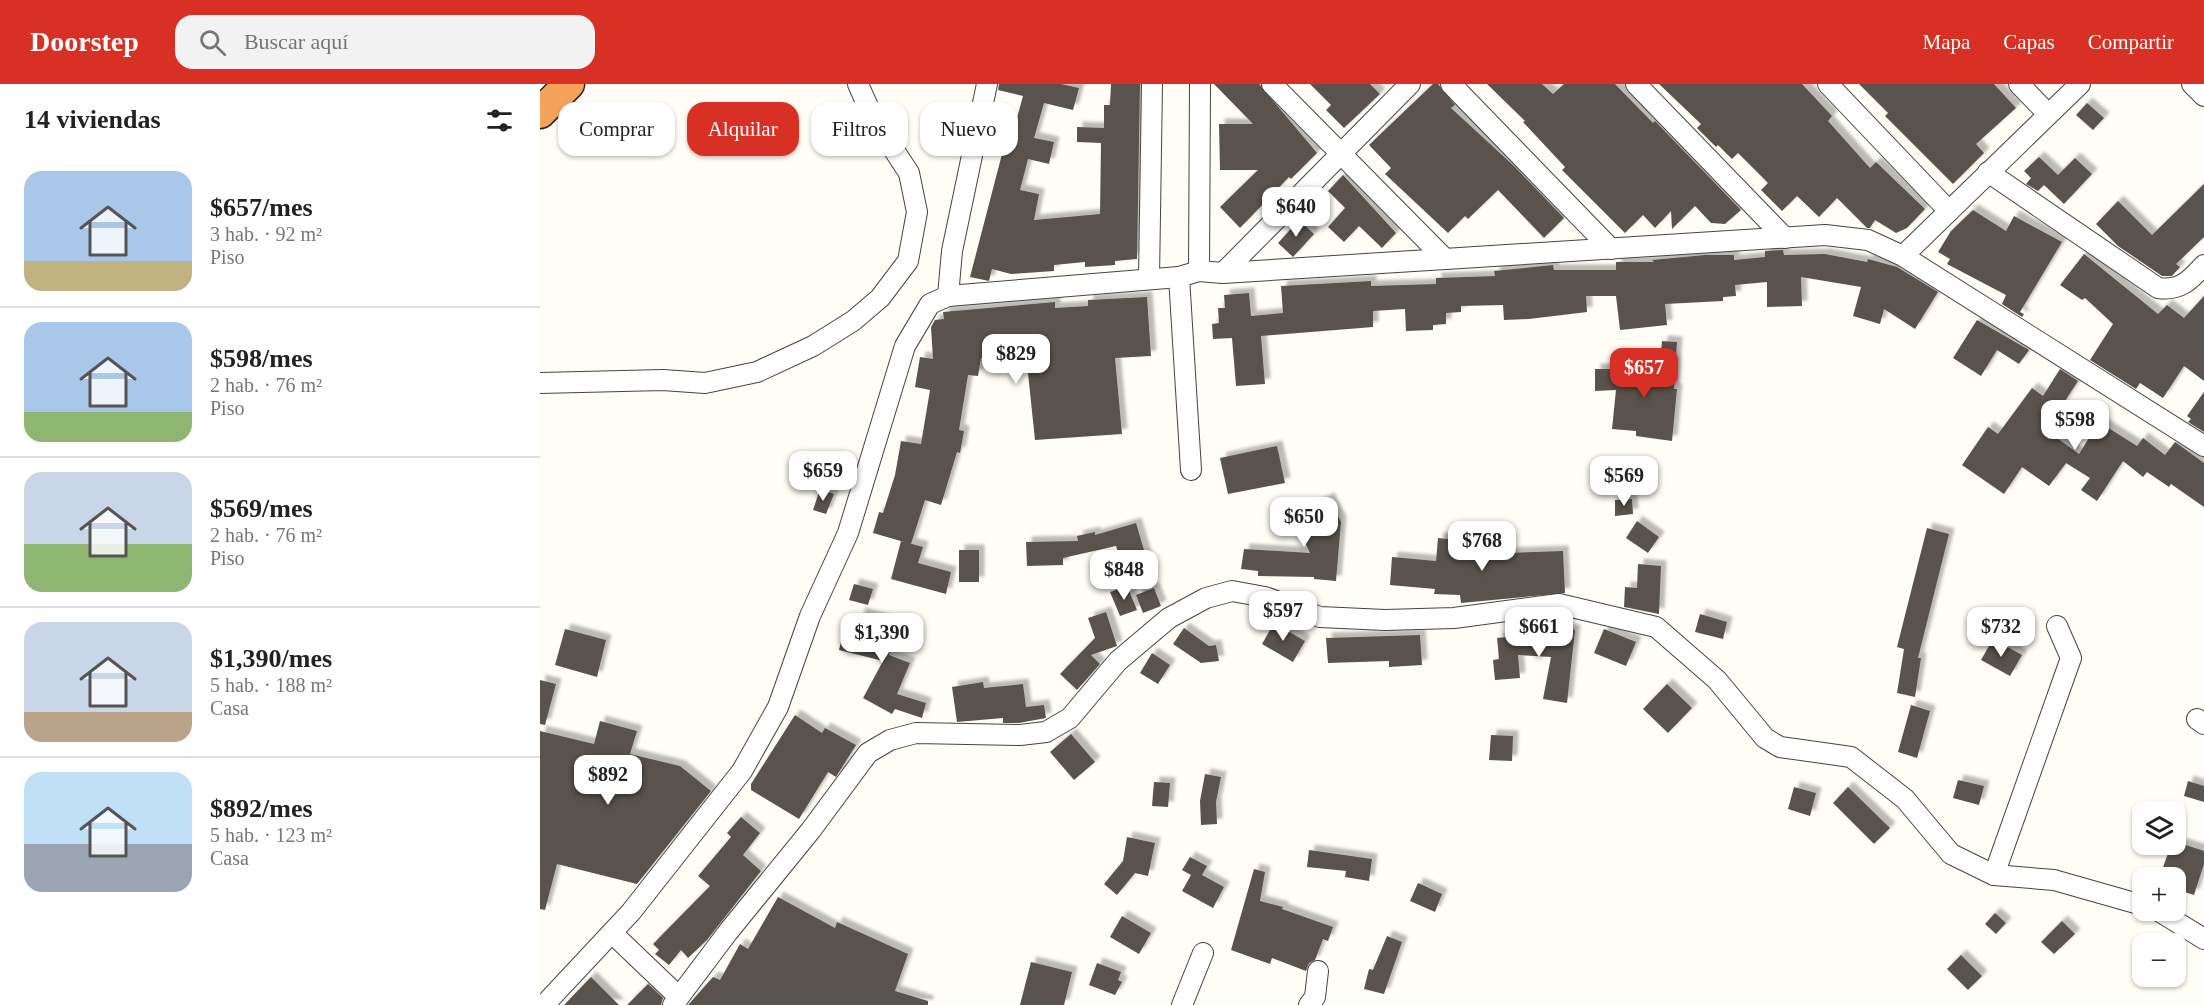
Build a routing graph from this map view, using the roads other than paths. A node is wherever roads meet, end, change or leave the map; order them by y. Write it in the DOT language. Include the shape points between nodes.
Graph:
graph roads {
  1 [pos="545,84"];
  2 [pos="569,84"];
  3 [pos="858,84"];
  4 [pos="987,84"];
  5 [pos="1152,84"];
  6 [pos="1200,84"];
  7 [pos="1272,84"];
  8 [pos="1410,84"];
  9 [pos="1451,84"];
  10 [pos="1636,84"];
  11 [pos="1828,84"];
  12 [pos="2019,84"];
  13 [pos="2080,84"];
  14 [pos="2192,84"];
  15 [pos="2204,96"];
  16 [pos="540,104"];
  17 [pos="540,113"];
  18 [pos="2048,114"];
  19 [pos="1340,152"];
  20 [pos="1988,172"];
  21 [pos="1948,210"];
  22 [pos="1785,238"];
  23 [pos="1611,249"];
  24 [pos="1903,256"];
  25 [pos="1445,259"];
  26 [pos="2204,265"];
  27 [pos="1199,271"];
  28 [pos="1223,273"];
  29 [pos="1179,276"];
  30 [pos="1149,278"];
  31 [pos="948,296"];
  32 [pos="540,383"];
  33 [pos="2204,446"];
  34 [pos="1191,470"];
  35 [pos="2057,626"];
  36 [pos="1994,875"];
  37 [pos="2132,902"];
  38 [pos="2175,921"];
  39 [pos="613,934"];
  40 [pos="2204,939"];
  41 [pos="1203,953"];
  42 [pos="1318,971"];
  43 [pos="676,1001"];
  44 [pos="544,1005"];
  45 [pos="1182,1005"];
  46 [pos="1309,1005"];
  1 -- 16 [label="highway"];
  2 -- 17 [label="highway"];
  3 -- 32 [label="street" via="873,118 909,173 917,212 908,261 880,298 813,346 757,372 705,383"];
  4 -- 31 [label="street" via="952,251"];
  5 -- 30 [label="street"];
  6 -- 27 [label="street"];
  7 -- 19 [label="street"];
  8 -- 19 [label="street"];
  9 -- 23 [label="street"];
  10 -- 22 [label="street"];
  11 -- 21 [label="street"];
  12 -- 18 [label="street"];
  13 -- 18 [label="street"];
  14 -- 15 [label="street"];
  18 -- 20 [label="street"];
  19 -- 25 [label="street"];
  19 -- 28 [label="street"];
  20 -- 21 [label="street"];
  20 -- 26 [label="street" via="2158,288 2178,288"];
  21 -- 24 [label="street"];
  22 -- 23 [label="street"];
  22 -- 24 [label="street" via="1825,235 1868,240"];
  23 -- 25 [label="street"];
  24 -- 33 [label="street"];
  25 -- 28 [label="street"];
  27 -- 28 [label="street"];
  27 -- 29 [label="street"];
  29 -- 30 [label="street"];
  29 -- 34 [label="street"];
  30 -- 31 [label="street"];
  31 -- 39 [label="street" via="930,304 905,346 848,533 810,616 778,707 742,771"];
  35 -- 36 [label="street" via="2071,658"];
  36 -- 37 [label="street" via="2054,880"];
  36 -- 43 [label="street" via="1951,854 1905,799 1851,758 1780,747 1765,738 1717,680 1656,627 1559,604 1454,618 1385,620 1320,616 1265,597 1232,591 1206,598 1169,618 1118,661 1070,718 1046,732 916,733 890,740 868,753"];
  38 -- 40 [label="street"];
  39 -- 43 [label="street"];
  39 -- 44 [label="street"];
  41 -- 45 [label="street"];
  42 -- 46 [label="street" via="1315,997"];
}
